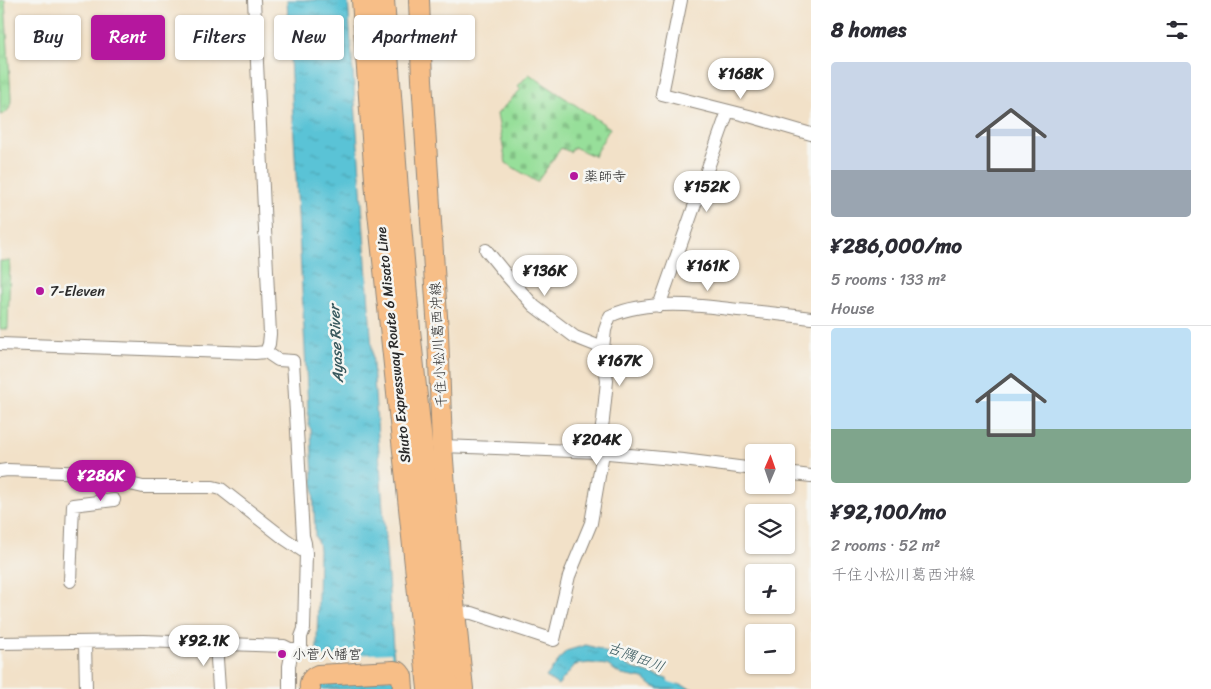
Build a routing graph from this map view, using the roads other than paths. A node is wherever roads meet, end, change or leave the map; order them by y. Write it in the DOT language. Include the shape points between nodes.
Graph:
graph roads {
  1 [pos="254,0"];
  2 [pos="364,0"];
  3 [pos="383,0"];
  4 [pos="419,0"];
  5 [pos="681,0"];
  6 [pos="728,111"];
  7 [pos="811,134"];
  8 [pos="377,193"];
  9 [pos="486,250"];
  10 [pos="659,306"];
  11 [pos="811,318"];
  12 [pos="408,330"];
  13 [pos="0,344"];
  14 [pos="604,348"];
  15 [pos="266,352"];
  16 [pos="442,446"];
  17 [pos="600,452"];
  18 [pos="745,468"];
  19 [pos="2,469"];
  20 [pos="795,474"];
  21 [pos="811,476"];
  22 [pos="112,480"];
  23 [pos="306,553"];
  24 [pos="70,581"];
  25 [pos="455,612"];
  26 [pos="85,642"];
  27 [pos="0,643"];
  28 [pos="216,644"];
  29 [pos="292,650"];
  30 [pos="314,682"];
  31 [pos="86,689"];
  32 [pos="219,689"];
  33 [pos="289,689"];
  34 [pos="403,689"];
  35 [pos="416,689"];
  36 [pos="424,689"];
  37 [pos="429,689"];
  38 [pos="447,689"];
  39 [pos="463,689"];
  1 -- 15 [label="street" via="270,334"];
  2 -- 8 [label="highway, Shuto Expressway Route 6 Misato Line"];
  3 -- 12 [label="highway, Shuto Expressway Route 6 Misato Line"];
  4 -- 16 [label="main road, 千住小松川葛西沖線"];
  5 -- 6 [label="street" via="662,94"];
  6 -- 7 [label="street"];
  6 -- 10 [label="street"];
  8 -- 35 [label="highway" via="384,324"];
  8 -- 37 [label="highway, Shuto Expressway Route 6 Misato Line"];
  9 -- 14 [label="street" via="534,306 575,337"];
  10 -- 11 [label="street" via="694,305"];
  10 -- 14 [label="street" via="622,310 610,316"];
  12 -- 36 [label="highway"];
  12 -- 38 [label="highway, Shuto Expressway Route 6 Misato Line"];
  13 -- 15 [label="street"];
  14 -- 17 [label="street" via="606,382"];
  15 -- 23 [label="street" via="278,360 294,361"];
  16 -- 17 [label="street"];
  16 -- 25 [label="main road, 千住小松川葛西沖線"];
  17 -- 18 [label="street"];
  17 -- 25 [label="street" via="591,523 569,576 554,640 472,613"];
  19 -- 22 [label="street" via="90,473"];
  20 -- 21 [label="street"];
  22 -- 23 [label="street" via="142,487 221,489"];
  22 -- 24 [label="street" via="117,500 73,505"];
  23 -- 29 [label="street" via="304,629 301,646"];
  25 -- 39 [label="main road, 千住小松川葛西沖線"];
  26 -- 27 [label="street"];
  26 -- 28 [label="street"];
  26 -- 31 [label="street"];
  28 -- 29 [label="street" via="284,646"];
  28 -- 32 [label="street"];
  29 -- 33 [label="street"];
  30 -- 34 [label="main road" via="394,671 402,676"];
}
